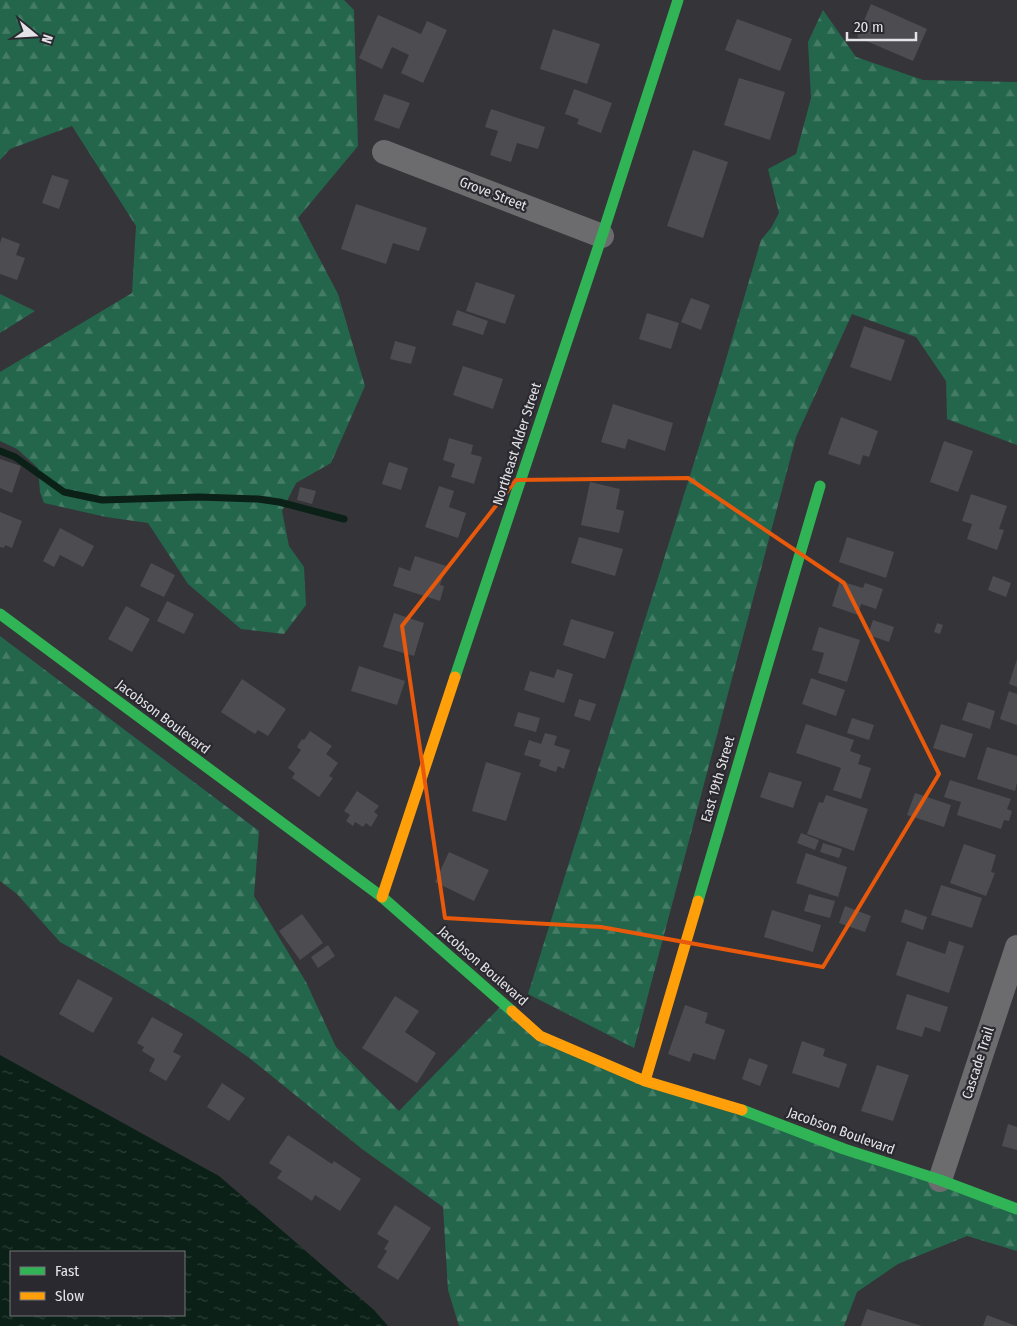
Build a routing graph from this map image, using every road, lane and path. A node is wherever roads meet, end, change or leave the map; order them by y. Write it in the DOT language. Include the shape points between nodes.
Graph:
graph roads {
  1 [pos="678,0"];
  2 [pos="384,152"];
  3 [pos="602,236"];
  4 [pos="820,486"];
  5 [pos="0,614"];
  6 [pos="382,897"];
  7 [pos="1017,947"];
  8 [pos="645,1081"];
  9 [pos="940,1180"];
  10 [pos="1017,1209"];
  1 -- 3 [label="street, Northeast Alder Street"];
  2 -- 3 [label="street, Grove Street"];
  3 -- 6 [label="street, Northeast Alder Street"];
  4 -- 8 [label="street, East 19th Street"];
  5 -- 6 [label="street, Jacobson Boulevard"];
  6 -- 8 [label="street, Jacobson Boulevard" via="540,1036"];
  7 -- 9 [label="street, Cascade Trail"];
  8 -- 9 [label="street, Jacobson Boulevard" via="733,1107 844,1149"];
  9 -- 10 [label="street, Jacobson Boulevard"];
}
